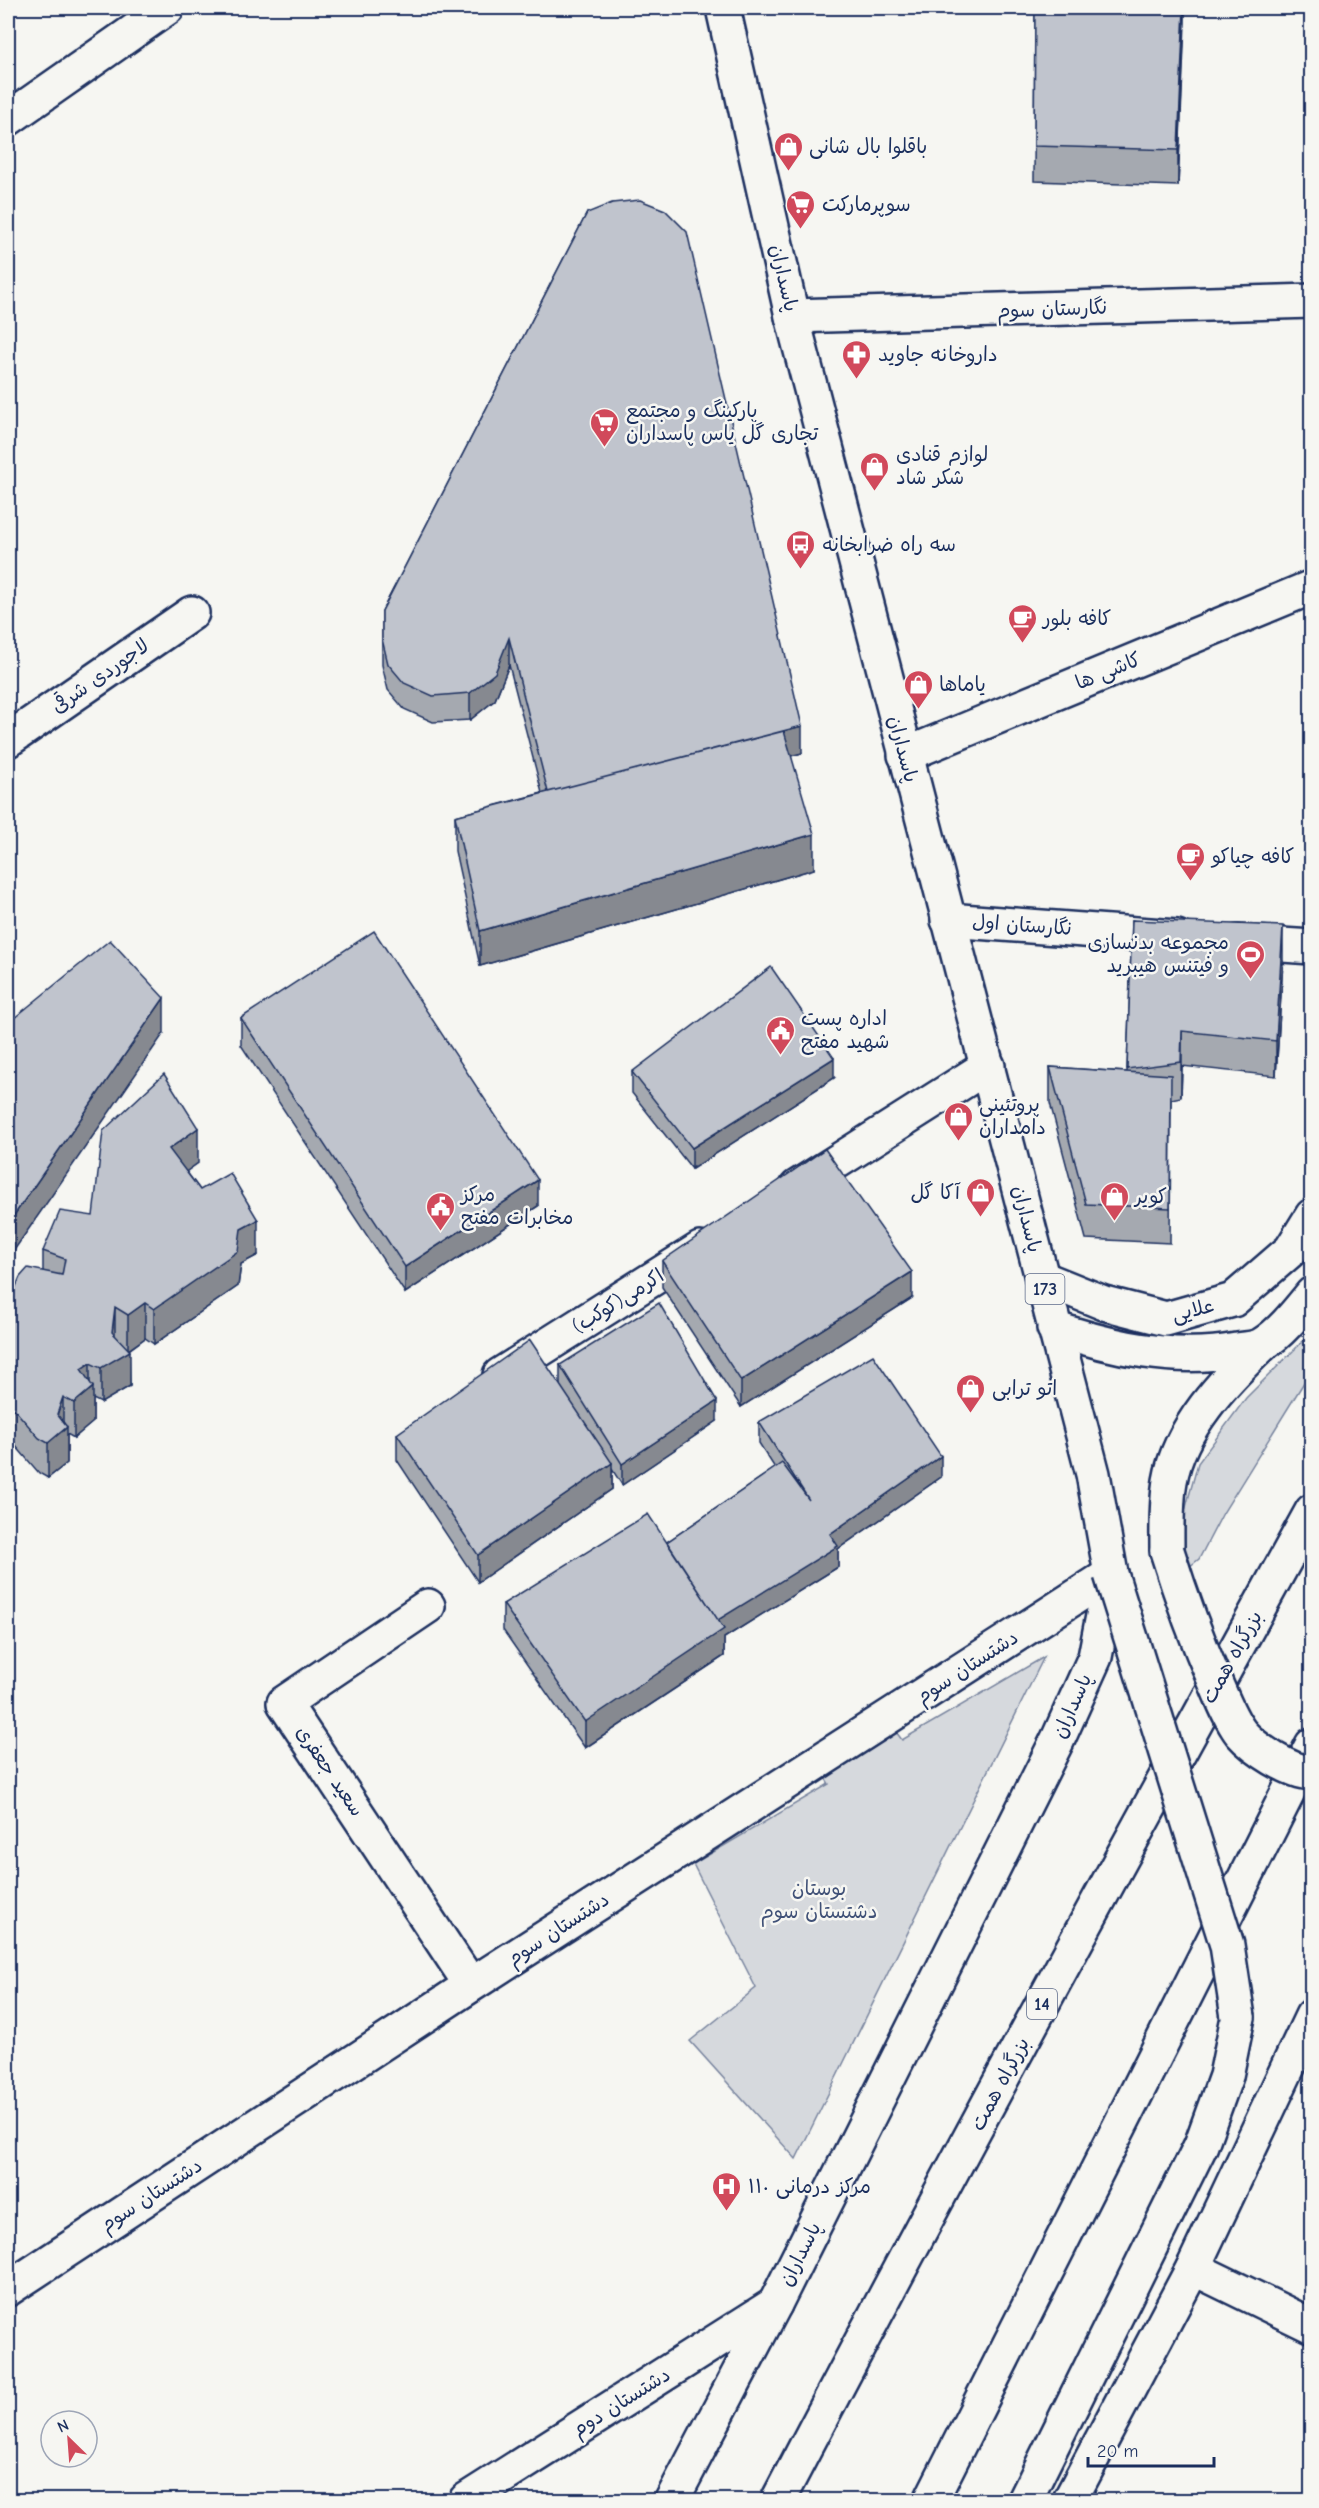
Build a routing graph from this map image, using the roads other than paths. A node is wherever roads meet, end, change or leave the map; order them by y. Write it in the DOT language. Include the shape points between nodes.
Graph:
graph roads {
  1 [pos="167,8"];
  2 [pos="723,8"];
  3 [pos="8,119"];
  4 [pos="1311,302"];
  5 [pos="792,316"];
  6 [pos="1311,587"];
  7 [pos="192,613"];
  8 [pos="8,740"];
  9 [pos="905,755"];
  10 [pos="948,920"];
  11 [pos="1311,947"];
  12 [pos="988,1066"];
  13 [pos="769,1205"];
  14 [pos="1311,1216"];
  15 [pos="729,1230"];
  16 [pos="1042,1278"];
  17 [pos="1311,1294"];
  18 [pos="1054,1328"];
  19 [pos="1262,1345"];
  20 [pos="480,1388"];
  21 [pos="1311,1511"];
  22 [pos="1112,1574"];
  23 [pos="428,1606"];
  24 [pos="1311,1745"];
  25 [pos="1311,1773"];
  26 [pos="471,1985"];
  27 [pos="1311,2016"];
  28 [pos="1193,2268"];
  29 [pos="8,2289"];
  30 [pos="775,2304"];
  31 [pos="1311,2326"];
  32 [pos="466,2500"];
  33 [pos="672,2500"];
  34 [pos="778,2500"];
  35 [pos="931,2500"];
  36 [pos="1025,2500"];
  37 [pos="1070,2500"];
  1 -- 3 [label="main road"];
  2 -- 5 [label="main road, پاسداران / 173"];
  4 -- 5 [label="main road, نگارستان سوم"];
  5 -- 9 [label="main road, پاسداران / 173"];
  6 -- 9 [label="main road, کاشی ها"];
  7 -- 8 [label="main road, لاجوردی شرقی"];
  9 -- 10 [label="main road, پاسداران / 173"];
  10 -- 11 [label="main road, نگارستان اول"];
  10 -- 12 [label="main road, پاسداران / 173"];
  12 -- 13 [label="main road"];
  12 -- 16 [label="main road, پاسداران / 173"];
  14 -- 16 [label="main road, علایی" via="1291,1250 1233,1300 1166,1319 1104,1304"];
  15 -- 20 [label="main road, اکرمی(کوکب)"];
  16 -- 18 [label="main road, پاسداران / 173"];
  17 -- 19 [label="main road"];
  18 -- 19 [label="main road" via="1095,1341 1158,1353 1220,1354"];
  18 -- 22 [label="main road, پاسداران / 173" via="1093,1474"];
  19 -- 25 [label="main road, bridge" via="1228,1378 1183,1445 1170,1479 1167,1551 1182,1601 1241,1733 1272,1758"];
  21 -- 34 [label="main road, بزرگراه همت / 14"];
  22 -- 26 [label="main road, دشتستان سوم"];
  22 -- 30 [label="main road, پاسداران / 173" via="1095,1657 1058,1739"];
  22 -- 36 [label="main road, bridge" via="1227,1945 1238,2017 1226,2076 1201,2145"];
  23 -- 26 [label="main road, سعید جعفری" via="284,1703"];
  24 -- 35 [label="main road"];
  26 -- 29 [label="main road, دشتستان سوم"];
  27 -- 28 [label="main road"];
  28 -- 31 [label="main road"];
  28 -- 37 [label="main road"];
  30 -- 32 [label="main road, دشتستان دوم"];
  30 -- 33 [label="main road, پاسداران / 173"];
}
